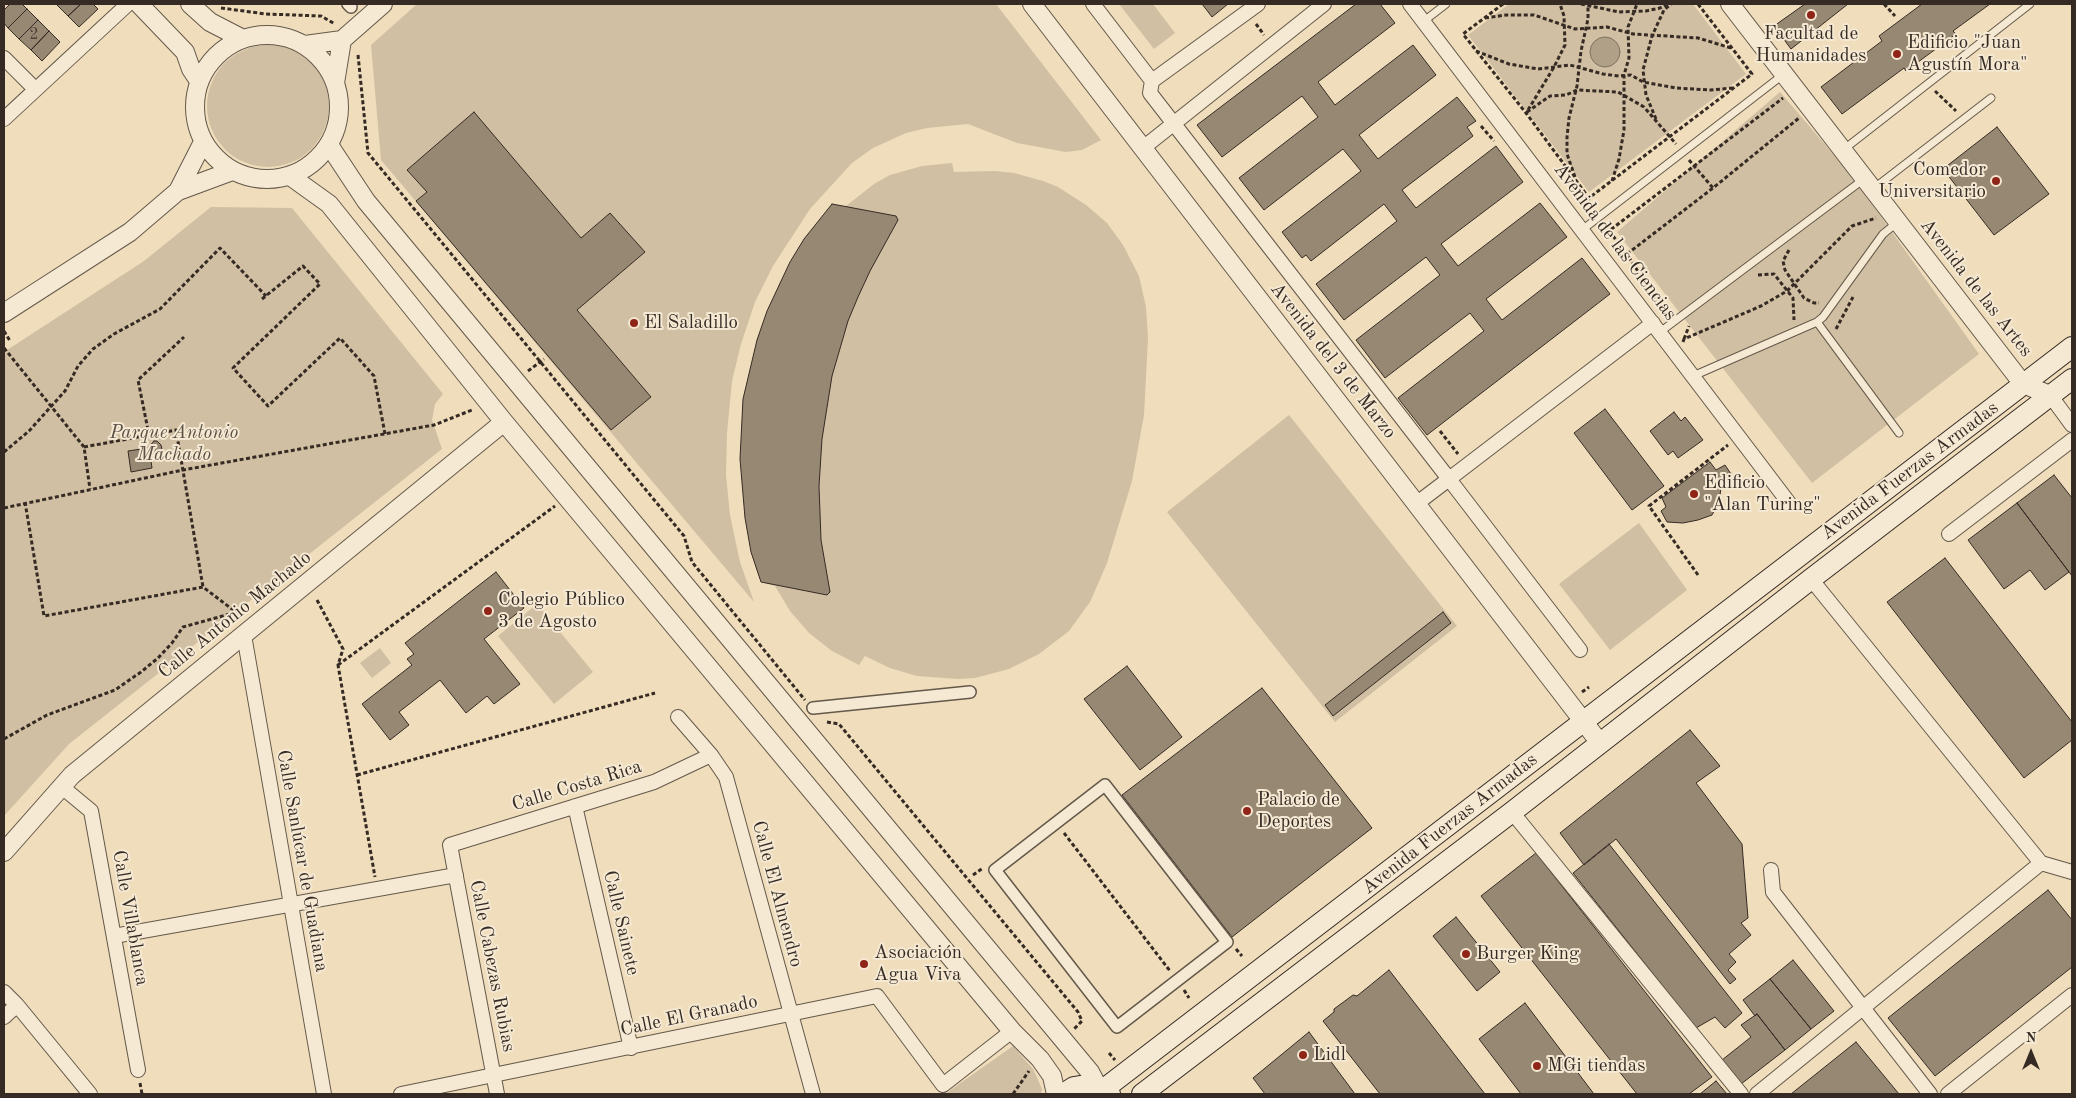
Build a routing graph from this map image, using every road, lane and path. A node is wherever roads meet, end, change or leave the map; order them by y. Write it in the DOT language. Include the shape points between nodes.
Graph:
graph roads {
  1 [pos="128,4"];
  2 [pos="138,4"];
  3 [pos="190,4"];
  4 [pos="215,4"];
  5 [pos="383,4"];
  6 [pos="1032,4"];
  7 [pos="1093,4"];
  8 [pos="1324,4"];
  9 [pos="1410,4"];
  10 [pos="1446,4"];
  11 [pos="1503,4"];
  12 [pos="1560,4"];
  13 [pos="1580,4"];
  14 [pos="1636,4"];
  15 [pos="1669,4"];
  16 [pos="1698,4"];
  17 [pos="1730,4"];
  18 [pos="1884,4"];
  19 [pos="2030,4"];
  20 [pos="1588,5"];
  21 [pos="1252,8"];
  22 [pos="1635,11"];
  23 [pos="1895,16"];
  24 [pos="1485,18"];
  25 [pos="1424,21"];
  26 [pos="1564,26"];
  27 [pos="1586,28"];
  28 [pos="1628,32"];
  29 [pos="1652,36"];
  30 [pos="243,39"];
  31 [pos="344,39"];
  32 [pos="1272,45"];
  33 [pos="305,46"];
  34 [pos="1732,49"];
  35 [pos="1475,51"];
  36 [pos="4,58"];
  37 [pos="1578,66"];
  38 [pos="1554,67"];
  39 [pos="1784,74"];
  40 [pos="1624,76"];
  41 [pos="199,80"];
  42 [pos="1152,81"];
  43 [pos="1644,82"];
  44 [pos="335,83"];
  45 [pos="1927,84"];
  46 [pos="1733,88"];
  47 [pos="35,89"];
  48 [pos="1576,91"];
  49 [pos="1624,95"];
  50 [pos="1990,98"];
  51 [pos="1788,104"];
  52 [pos="1794,111"];
  53 [pos="1526,112"];
  54 [pos="1800,117"];
  55 [pos="1965,118"];
  56 [pos="4,119"];
  57 [pos="1174,124"];
  58 [pos="1805,124"];
  59 [pos="203,142"];
  60 [pos="330,144"];
  61 [pos="1143,148"];
  62 [pos="1843,150"];
  63 [pos="1694,166"];
  64 [pos="232,171"];
  65 [pos="290,176"];
  66 [pos="1575,179"];
  67 [pos="1611,181"];
  68 [pos="1869,184"];
  69 [pos="1714,188"];
  70 [pos="178,191"];
  71 [pos="1879,222"];
  72 [pos="1898,222"];
  73 [pos="1582,230"];
  74 [pos="1791,246"];
  75 [pos="1627,254"];
  76 [pos="1752,278"];
  77 [pos="1794,285"];
  78 [pos="1788,291"];
  79 [pos="1857,291"];
  80 [pos="266,296"];
  81 [pos="262,299"];
  82 [pos="1821,302"];
  83 [pos="4,314"];
  84 [pos="1670,314"];
  85 [pos="1817,322"];
  86 [pos="1692,323"];
  87 [pos="1792,324"];
  88 [pos="1657,327"];
  89 [pos="4,331"];
  90 [pos="1834,333"];
  91 [pos="184,337"];
  92 [pos="1684,339"];
  93 [pos="10,341"];
  94 [pos="2072,347"];
  95 [pos="4,348"];
  96 [pos="1682,348"];
  97 [pos="542,360"];
  98 [pos="523,375"];
  99 [pos="1693,376"];
  100 [pos="2072,379"];
  101 [pos="2023,384"];
  102 [pos="2050,396"];
  103 [pos="52,407"];
  104 [pos="476,408"];
  105 [pos="504,422"];
  106 [pos="2072,426"];
  107 [pos="1899,433"];
  108 [pos="385,434"];
  109 [pos="149,435"];
  110 [pos="2072,440"];
  111 [pos="1728,445"];
  112 [pos="84,447"];
  113 [pos="4,452"];
  114 [pos="1968,458"];
  115 [pos="183,470"];
  116 [pos="1449,479"];
  117 [pos="90,489"];
  118 [pos="25,502"];
  119 [pos="559,503"];
  120 [pos="1789,503"];
  121 [pos="1416,504"];
  122 [pos="4,508"];
  123 [pos="1949,534"];
  124 [pos="1796,558"];
  125 [pos="1698,575"];
  126 [pos="1811,578"];
  127 [pos="202,587"];
  128 [pos="317,600"];
  129 [pos="237,612"];
  130 [pos="241,616"];
  131 [pos="244,635"];
  132 [pos="1580,650"];
  133 [pos="338,665"];
  134 [pos="970,692"];
  135 [pos="654,693"];
  136 [pos="813,708"];
  137 [pos="678,717"];
  138 [pos="1584,721"];
  139 [pos="4,740"];
  140 [pos="1600,743"];
  141 [pos="711,755"];
  142 [pos="357,775"];
  143 [pos="62,787"];
  144 [pos="575,806"];
  145 [pos="1512,812"];
  146 [pos="1056,822"];
  147 [pos="450,845"];
  148 [pos="4,852"];
  149 [pos="2041,863"];
  150 [pos="989,864"];
  151 [pos="1771,870"];
  152 [pos="2072,872"];
  153 [pos="456,875"];
  154 [pos="973,875"];
  155 [pos="376,879"];
  156 [pos="291,904"];
  157 [pos="114,936"];
  158 [pos="1236,948"];
  159 [pos="1242,956"];
  160 [pos="1177,981"];
  161 [pos="4,992"];
  162 [pos="2072,995"];
  163 [pos="1189,998"];
  164 [pos="16,1005"];
  165 [pos="1862,1008"];
  166 [pos="791,1014"];
  167 [pos="4,1017"];
  168 [pos="1012,1031"];
  169 [pos="1063,1039"];
  170 [pos="630,1048"];
  171 [pos="1040,1058"];
  172 [pos="138,1070"];
  173 [pos="494,1076"];
  174 [pos="1104,1090"];
  175 [pos="90,1094"];
  176 [pos="324,1094"];
  177 [pos="401,1094"];
  178 [pos="497,1094"];
  179 [pos="813,1094"];
  180 [pos="1013,1094"];
  181 [pos="1056,1094"];
  182 [pos="1063,1094"];
  183 [pos="1142,1094"];
  184 [pos="1741,1094"];
  185 [pos="1757,1094"];
  186 [pos="1930,1094"];
  187 [pos="1948,1094"];
  1 -- 47 [label="street"];
  2 -- 41 [label="street" via="185,52"];
  3 -- 30 [label="street" via="210,22"];
  4 -- 31 [label="path" via="219,8 266,14 321,16 334,23"];
  5 -- 31 [label="street"];
  6 -- 61 [label="street, Avenida del 3 de Marzo"];
  7 -- 42 [label="street"];
  8 -- 32 [label="street"];
  9 -- 25 [label="street, Avenida de las Ciencias"];
  10 -- 25 [label="lane"];
  11 -- 24 [label="path"];
  12 -- 26 [label="path"];
  13 -- 20 [label="path"];
  14 -- 22 [label="path"];
  15 -- 22 [label="path"];
  15 -- 29 [label="path"];
  16 -- 34 [label="path"];
  17 -- 39 [label="street, Avenida de las Artes"];
  18 -- 23 [label="path"];
  19 -- 45 [label="lane"];
  20 -- 22 [label="path" via="1620,12"];
  20 -- 27 [label="path"];
  21 -- 32 [label="path"];
  21 -- 42 [label="street"];
  22 -- 28 [label="path"];
  24 -- 26 [label="path" via="1534,15"];
  24 -- 35 [label="path" via="1463,34"];
  25 -- 73 [label="street, Avenida de las Ciencias"];
  26 -- 27 [label="path"];
  26 -- 38 [label="path" via="1565,45"];
  27 -- 28 [label="path" via="1607,27"];
  27 -- 37 [label="path"];
  28 -- 29 [label="path"];
  28 -- 40 [label="path" via="1629,58"];
  29 -- 34 [label="path" via="1698,38"];
  29 -- 43 [label="path"];
  30 -- 33 [label="street" via="264,35 285,37"];
  30 -- 41 [label="street" via="224,48"];
  31 -- 33 [label="street"];
  31 -- 44 [label="street"];
  31 -- 97 [label="path" via="357,52 368,153"];
  32 -- 57 [label="street"];
  33 -- 44 [label="street" via="318,55"];
  34 -- 46 [label="path" via="1752,74"];
  35 -- 38 [label="path" via="1509,64 1538,69"];
  35 -- 53 [label="path"];
  36 -- 47 [label="street"];
  37 -- 38 [label="path"];
  37 -- 40 [label="path" via="1603,74"];
  37 -- 48 [label="path"];
  38 -- 53 [label="path"];
  39 -- 62 [label="street, Avenida de las Artes"];
  39 -- 73 [label="lane"];
  40 -- 43 [label="path"];
  40 -- 49 [label="path"];
  41 -- 59 [label="street" via="194,101 196,122"];
  42 -- 57 [label="street" via="1150,93"];
  43 -- 46 [label="path" via="1694,89"];
  43 -- 49 [label="path" via="1656,121 1644,108"];
  44 -- 60 [label="street" via="339,114"];
  45 -- 55 [label="path"];
  45 -- 62 [label="lane"];
  46 -- 67 [label="path"];
  47 -- 56 [label="street"];
  48 -- 49 [label="path" via="1608,91"];
  48 -- 53 [label="path" via="1550,96"];
  48 -- 66 [label="path" via="1567,137 1567,154"];
  49 -- 67 [label="path" via="1620,159"];
  50 -- 55 [label="lane"];
  51 -- 63 [label="path" via="1782,97"];
  52 -- 54 [label="path"];
  53 -- 66 [label="path"];
  54 -- 58 [label="path"];
  54 -- 69 [label="path"];
  55 -- 68 [label="lane"];
  57 -- 61 [label="street"];
  57 -- 116 [label="street"];
  59 -- 64 [label="street" via="215,159"];
  59 -- 70 [label="street"];
  60 -- 65 [label="street" via="319,158"];
  60 -- 169 [label="street" via="372,208"];
  61 -- 121 [label="street, Avenida del 3 de Marzo"];
  62 -- 68 [label="street, Avenida de las Artes"];
  63 -- 69 [label="path"];
  63 -- 75 [label="path" via="1609,231"];
  64 -- 65 [label="street" via="260,180"];
  64 -- 70 [label="street"];
  65 -- 105 [label="street" via="329,204"];
  66 -- 67 [label="path" via="1589,198"];
  68 -- 72 [label="street, Avenida de las Artes"];
  68 -- 88 [label="lane"];
  69 -- 75 [label="path"];
  70 -- 83 [label="street" via="130,232"];
  71 -- 77 [label="path" via="1878,217 1852,226"];
  72 -- 85 [label="lane" via="1883,234"];
  72 -- 101 [label="street, Avenida de las Artes"];
  73 -- 88 [label="street, Avenida de las Ciencias"];
  74 -- 77 [label="path" via="1783,261"];
  75 -- 84 [label="path" via="1658,303"];
  76 -- 78 [label="path" via="1759,274 1774,274"];
  77 -- 78 [label="path"];
  77 -- 82 [label="path" via="1804,298 1814,303"];
  78 -- 87 [label="path" via="1793,298"];
  78 -- 92 [label="path"];
  79 -- 90 [label="path"];
  80 -- 81 [label="path"];
  80 -- 103 [label="path" via="220,248 160,309 93,349"];
  80 -- 108 [label="path" via="303,266 320,284 233,368 268,406 340,338 374,376"];
  85 -- 99 [label="lane"];
  85 -- 107 [label="lane"];
  86 -- 92 [label="path"];
  88 -- 99 [label="street, Avenida de las Ciencias"];
  88 -- 116 [label="street"];
  89 -- 93 [label="path"];
  91 -- 109 [label="path" via="138,380"];
  92 -- 96 [label="path"];
  94 -- 101 [label="main road, Avenida Fuerzas Armadas"];
  95 -- 103 [label="path"];
  97 -- 98 [label="path"];
  97 -- 136 [label="path" via="684,536 692,562"];
  99 -- 120 [label="street, Avenida de las Ciencias"];
  100 -- 102 [label="main road, Avenida Fuerzas Armadas"];
  101 -- 102 [label="street, Avenida de las Artes"];
  101 -- 114 [label="main road, Avenida Fuerzas Armadas" via="2020,404 1973,441"];
  101 -- 124 [label="main road, Avenida Fuerzas Armadas"];
  102 -- 106 [label="street"];
  102 -- 114 [label="main road, Avenida Fuerzas Armadas"];
  103 -- 112 [label="path"];
  103 -- 113 [label="path"];
  104 -- 108 [label="path" via="434,425"];
  105 -- 131 [label="street, Calle Antonio Machado"];
  105 -- 168 [label="street"];
  108 -- 115 [label="path"];
  109 -- 112 [label="path"];
  109 -- 115 [label="path" via="176,430"];
  110 -- 123 [label="street"];
  111 -- 125 [label="path" via="1649,506"];
  112 -- 117 [label="path"];
  114 -- 126 [label="main road, Avenida Fuerzas Armadas"];
  115 -- 117 [label="path"];
  115 -- 127 [label="path"];
  116 -- 121 [label="street"];
  116 -- 132 [label="street"];
  117 -- 118 [label="path"];
  118 -- 122 [label="path"];
  118 -- 127 [label="path" via="44,616"];
  119 -- 133 [label="path"];
  121 -- 138 [label="street, Avenida del 3 de Marzo"];
  124 -- 126 [label="main road"];
  124 -- 138 [label="main road, Avenida Fuerzas Armadas"];
  126 -- 140 [label="main road, Avenida Fuerzas Armadas"];
  126 -- 149 [label="street"];
  127 -- 129 [label="path"];
  128 -- 133 [label="path" via="343,649"];
  129 -- 130 [label="path"];
  129 -- 139 [label="path" via="183,627 158,658 115,690 47,716"];
  131 -- 143 [label="street, Calle Antonio Machado" via="72,775"];
  131 -- 156 [label="street, Calle Sanlúcar de Guadiana"];
  133 -- 142 [label="path"];
  134 -- 136 [label="street"];
  135 -- 142 [label="path"];
  136 -- 169 [label="path" via="823,721 839,724 1082,1018 1080,1024"];
  137 -- 141 [label="street, Calle El Almendro"];
  138 -- 140 [label="street, Avenida del 3 de Marzo"];
  138 -- 174 [label="main road, Avenida Fuerzas Armadas"];
  140 -- 145 [label="main road, Avenida Fuerzas Armadas"];
  141 -- 144 [label="street, Calle Costa Rica" via="654,782"];
  141 -- 166 [label="street, Calle El Almendro" via="726,777"];
  142 -- 155 [label="path"];
  143 -- 148 [label="street, Calle Antonio Machado"];
  143 -- 157 [label="street, Calle Villablanca" via="91,811"];
  144 -- 147 [label="street, Calle Costa Rica"];
  144 -- 170 [label="street, Calle Sainete"];
  145 -- 183 [label="main road, Avenida Fuerzas Armadas"];
  145 -- 184 [label="street"];
  146 -- 160 [label="path"];
  146 -- 160 [label="street" via="1105,784 1227,942"];
  146 -- 160 [label="street" via="995,870 1117,1027"];
  147 -- 153 [label="street, Calle Cabezas Rubias"];
  149 -- 152 [label="street"];
  149 -- 165 [label="street"];
  150 -- 154 [label="path"];
  151 -- 165 [label="street" via="1773,892"];
  153 -- 156 [label="street"];
  153 -- 173 [label="street, Calle Cabezas Rubias"];
  156 -- 157 [label="street"];
  156 -- 176 [label="street, Calle Sanlúcar de Guadiana"];
  157 -- 172 [label="street, Calle Villablanca"];
  158 -- 159 [label="path"];
  160 -- 163 [label="path"];
  161 -- 164 [label="street"];
  162 -- 187 [label="street"];
  164 -- 167 [label="street"];
  164 -- 175 [label="street"];
  165 -- 185 [label="street"];
  165 -- 186 [label="street"];
  166 -- 168 [label="street, Calle El Granado" via="877,996 943,1085"];
  166 -- 170 [label="street, Calle El Granado"];
  166 -- 179 [label="street, Calle El Almendro"];
  168 -- 171 [label="street"];
  169 -- 174 [label="street"];
  170 -- 173 [label="street, Calle El Granado"];
  171 -- 180 [label="path"];
  171 -- 181 [label="street" via="1052,1076"];
  173 -- 177 [label="street, Calle El Granado"];
  173 -- 178 [label="street, Calle Cabezas Rubias"];
  174 -- 182 [label="main road" via="1080,1086"];
}
